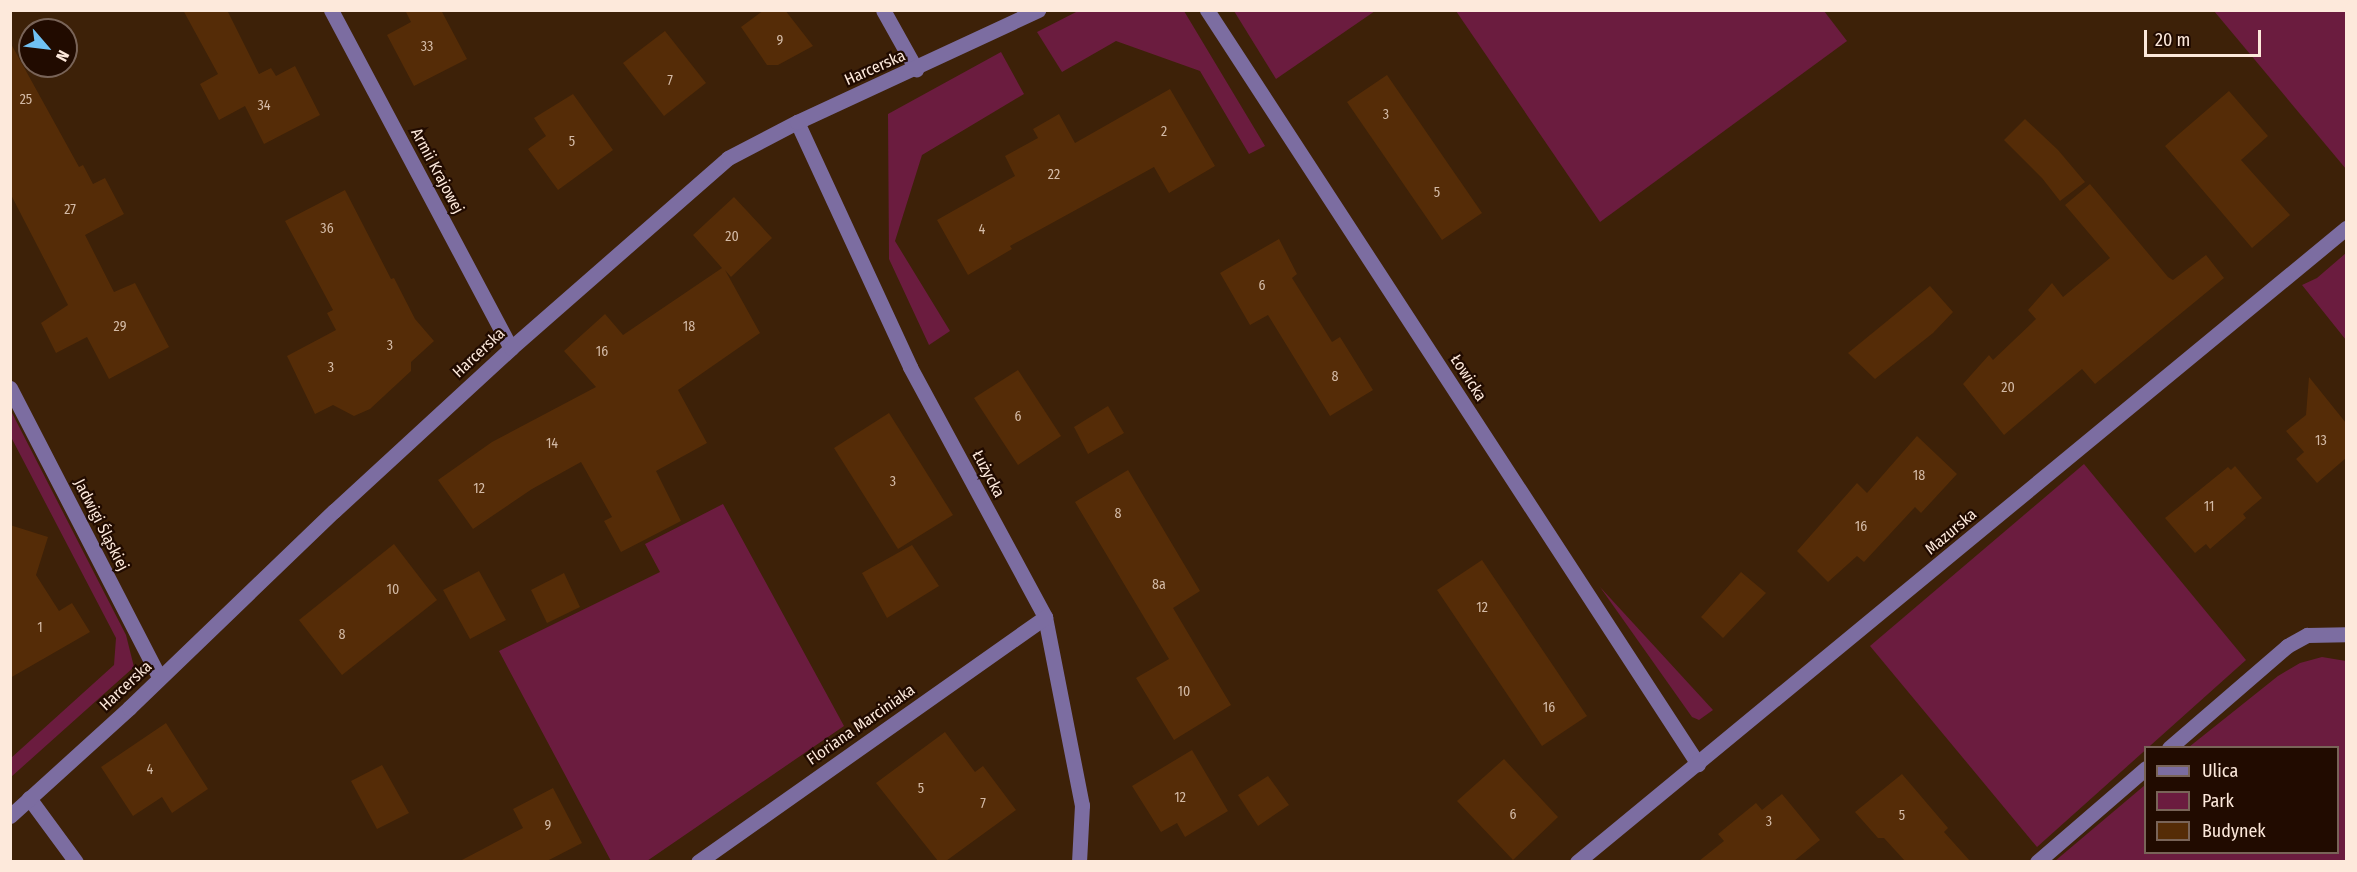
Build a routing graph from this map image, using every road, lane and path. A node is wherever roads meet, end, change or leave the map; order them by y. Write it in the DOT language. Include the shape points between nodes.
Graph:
graph roads {
  1 [pos="331,10"];
  2 [pos="883,10"];
  3 [pos="1038,10"];
  4 [pos="1207,10"];
  5 [pos="916,69"];
  6 [pos="797,122"];
  7 [pos="2346,228"];
  8 [pos="511,348"];
  9 [pos="10,388"];
  10 [pos="1045,617"];
  11 [pos="2346,634"];
  12 [pos="160,678"];
  13 [pos="2170,746"];
  14 [pos="1698,764"];
  15 [pos="2144,769"];
  16 [pos="29,798"];
  17 [pos="10,816"];
  18 [pos="76,861"];
  19 [pos="698,861"];
  20 [pos="1079,861"];
  21 [pos="1577,861"];
  22 [pos="2037,861"];
  1 -- 8 [label="street, Armii Krajowej"];
  2 -- 5 [label="street"];
  3 -- 5 [label="street, Harcerska"];
  4 -- 14 [label="street, Łowicka"];
  5 -- 6 [label="street, Harcerska"];
  6 -- 8 [label="street, Harcerska" via="728,158"];
  6 -- 10 [label="street, Łużycka" via="910,367"];
  7 -- 14 [label="street, Mazurska"];
  8 -- 12 [label="street, Harcerska"];
  9 -- 12 [label="street, Jadwigi Śląskiej"];
  10 -- 19 [label="street, Floriana Marciniaka"];
  10 -- 20 [label="street, Łużycka" via="1082,805"];
  11 -- 13 [label="street" via="2307,635 2287,646"];
  12 -- 16 [label="street, Harcerska"];
  14 -- 21 [label="street, Mazurska"];
  15 -- 22 [label="street"];
  16 -- 17 [label="street, Harcerska"];
  16 -- 18 [label="street"];
}
